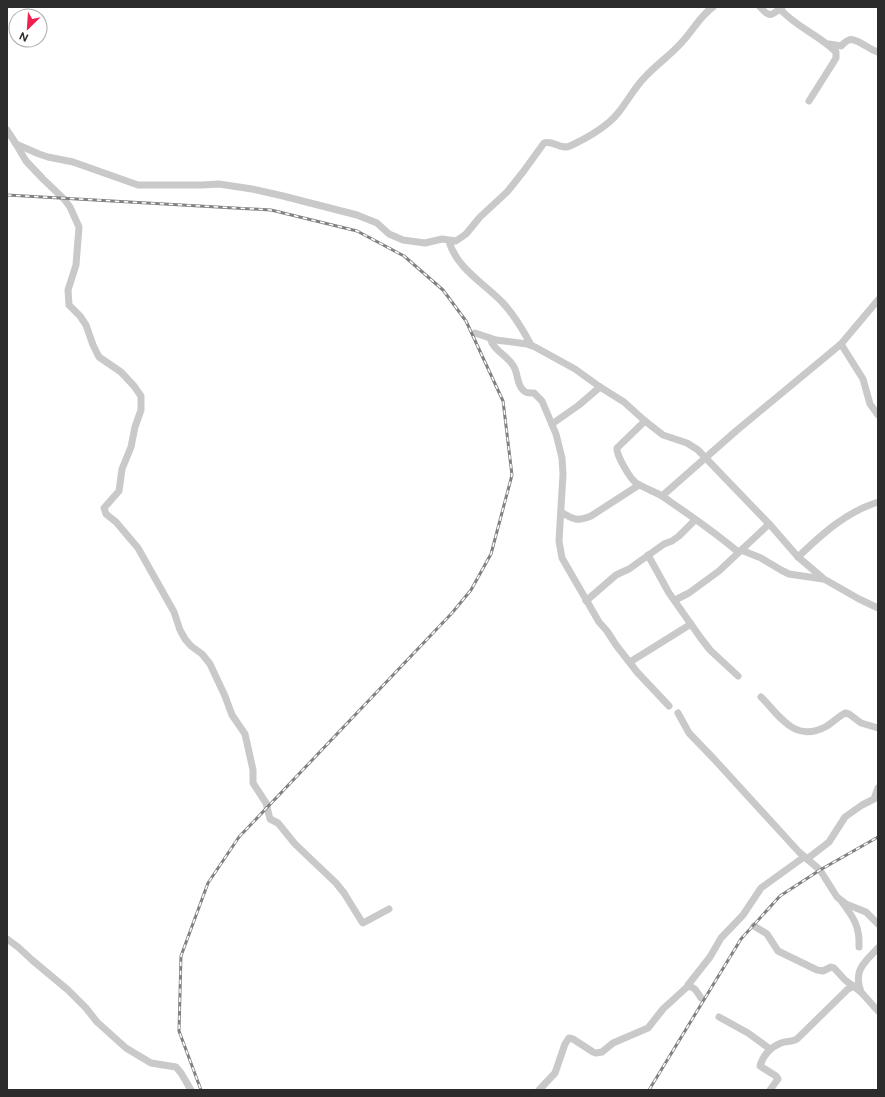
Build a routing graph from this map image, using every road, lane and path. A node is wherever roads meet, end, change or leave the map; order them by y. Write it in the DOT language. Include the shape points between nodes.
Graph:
graph roads {
  1 [pos="713,7"];
  2 [pos="760,7"];
  3 [pos="781,8"];
  4 [pos="828,44"];
  5 [pos="878,52"];
  6 [pos="808,101"];
  7 [pos="7,130"];
  8 [pos="16,144"];
  9 [pos="449,241"];
  10 [pos="878,300"];
  11 [pos="475,333"];
  12 [pos="490,338"];
  13 [pos="841,344"];
  14 [pos="531,345"];
  15 [pos="600,387"];
  16 [pos="878,415"];
  17 [pos="645,421"];
  18 [pos="552,424"];
  19 [pos="706,457"];
  20 [pos="639,485"];
  21 [pos="662,496"];
  22 [pos="878,502"];
  23 [pos="561,512"];
  24 [pos="695,520"];
  25 [pos="769,524"];
  26 [pos="740,551"];
  27 [pos="648,555"];
  28 [pos="798,557"];
  29 [pos="824,579"];
  30 [pos="675,600"];
  31 [pos="586,601"];
  32 [pos="878,608"];
  33 [pos="684,614"];
  34 [pos="691,624"];
  35 [pos="681,631"];
  36 [pos="630,662"];
  37 [pos="738,676"];
  38 [pos="761,697"];
  39 [pos="669,706"];
  40 [pos="678,713"];
  41 [pos="878,728"];
  42 [pos="878,788"];
  43 [pos="806,858"];
  44 [pos="841,901"];
  45 [pos="390,909"];
  46 [pos="878,924"];
  47 [pos="754,926"];
  48 [pos="7,939"];
  49 [pos="859,947"];
  50 [pos="878,948"];
  51 [pos="688,985"];
  52 [pos="854,986"];
  53 [pos="861,992"];
  54 [pos="701,998"];
  55 [pos="878,1011"];
  56 [pos="718,1017"];
  57 [pos="770,1049"];
  58 [pos="191,1090"];
  59 [pos="539,1090"];
  60 [pos="770,1090"];
  1 -- 9 [label="street" via="635,88 606,125 568,147 546,142 506,192 466,234 456,241"];
  2 -- 3 [label="street" via="770,16"];
  3 -- 4 [label="street" via="796,24"];
  4 -- 5 [label="street" via="841,46 854,39"];
  4 -- 6 [label="street" via="836,52 836,58"];
  7 -- 8 [label="street"];
  8 -- 9 [label="street" via="48,157 73,162 138,185 219,184 257,190 357,215 377,223 389,234 402,240 425,243 442,238"];
  8 -- 45 [label="street" via="30,166 70,206 79,227 77,259 68,292 69,305 86,325 99,357 124,375 141,396 141,410 122,469 120,491 104,511 138,548 174,612 185,639 202,654 212,668 232,715 245,734 253,770 253,783 266,803 270,819 278,823 295,844 336,883 362,922"];
  9 -- 14 [label="street" via="451,249 462,263 514,316"];
  10 -- 13 [label="street"];
  11 -- 12 [label="street"];
  12 -- 14 [label="street"];
  12 -- 18 [label="street" via="494,347 514,367 523,391 534,393 542,400"];
  13 -- 16 [label="street" via="863,379 870,404"];
  13 -- 19 [label="street"];
  14 -- 15 [label="street" via="575,369"];
  15 -- 17 [label="street" via="624,402"];
  15 -- 18 [label="street"];
  17 -- 19 [label="street" via="662,435 687,443"];
  17 -- 20 [label="street" via="617,448 617,455 633,481"];
  18 -- 23 [label="street" via="563,465"];
  19 -- 21 [label="street"];
  19 -- 25 [label="street"];
  20 -- 21 [label="street"];
  20 -- 23 [label="street" via="584,519 575,519"];
  21 -- 24 [label="street"];
  22 -- 28 [label="street" via="865,506 839,522"];
  23 -- 31 [label="street" via="559,541 562,558"];
  24 -- 26 [label="street"];
  24 -- 27 [label="street" via="679,536"];
  25 -- 26 [label="street"];
  25 -- 28 [label="street"];
  26 -- 29 [label="street" via="761,558 789,574"];
  26 -- 30 [label="street" via="719,571"];
  27 -- 30 [label="street"];
  27 -- 31 [label="street" via="616,575"];
  28 -- 29 [label="street"];
  29 -- 32 [label="street"];
  30 -- 33 [label="street"];
  31 -- 36 [label="street"];
  33 -- 34 [label="street"];
  33 -- 35 [label="street"];
  34 -- 35 [label="street"];
  34 -- 37 [label="street" via="710,650"];
  35 -- 36 [label="street"];
  36 -- 39 [label="street"];
  38 -- 41 [label="street" via="787,725 798,731 811,732 819,729 845,713 861,723"];
  40 -- 43 [label="street" via="689,733"];
  42 -- 43 [label="street" via="874,799 845,817 829,842"];
  43 -- 44 [label="street" via="820,870"];
  43 -- 51 [label="street" via="761,888"];
  44 -- 46 [label="street" via="866,912"];
  44 -- 49 [label="street" via="856,924"];
  47 -- 52 [label="street" via="767,934 778,951 817,970 832,967"];
  48 -- 58 [label="street" via="68,990 97,1022 126,1048 151,1063 176,1067"];
  50 -- 53 [label="street" via="859,971 858,982"];
  52 -- 53 [label="street"];
  52 -- 57 [label="street" via="793,1042 782,1043"];
  53 -- 55 [label="street"];
  54 -- 59 [label="street" via="694,988 687,987 663,1008 650,1026 596,1054 569,1038 555,1073"];
  56 -- 57 [label="street" via="748,1033"];
  57 -- 60 [label="street" via="760,1066 778,1078"];
}
